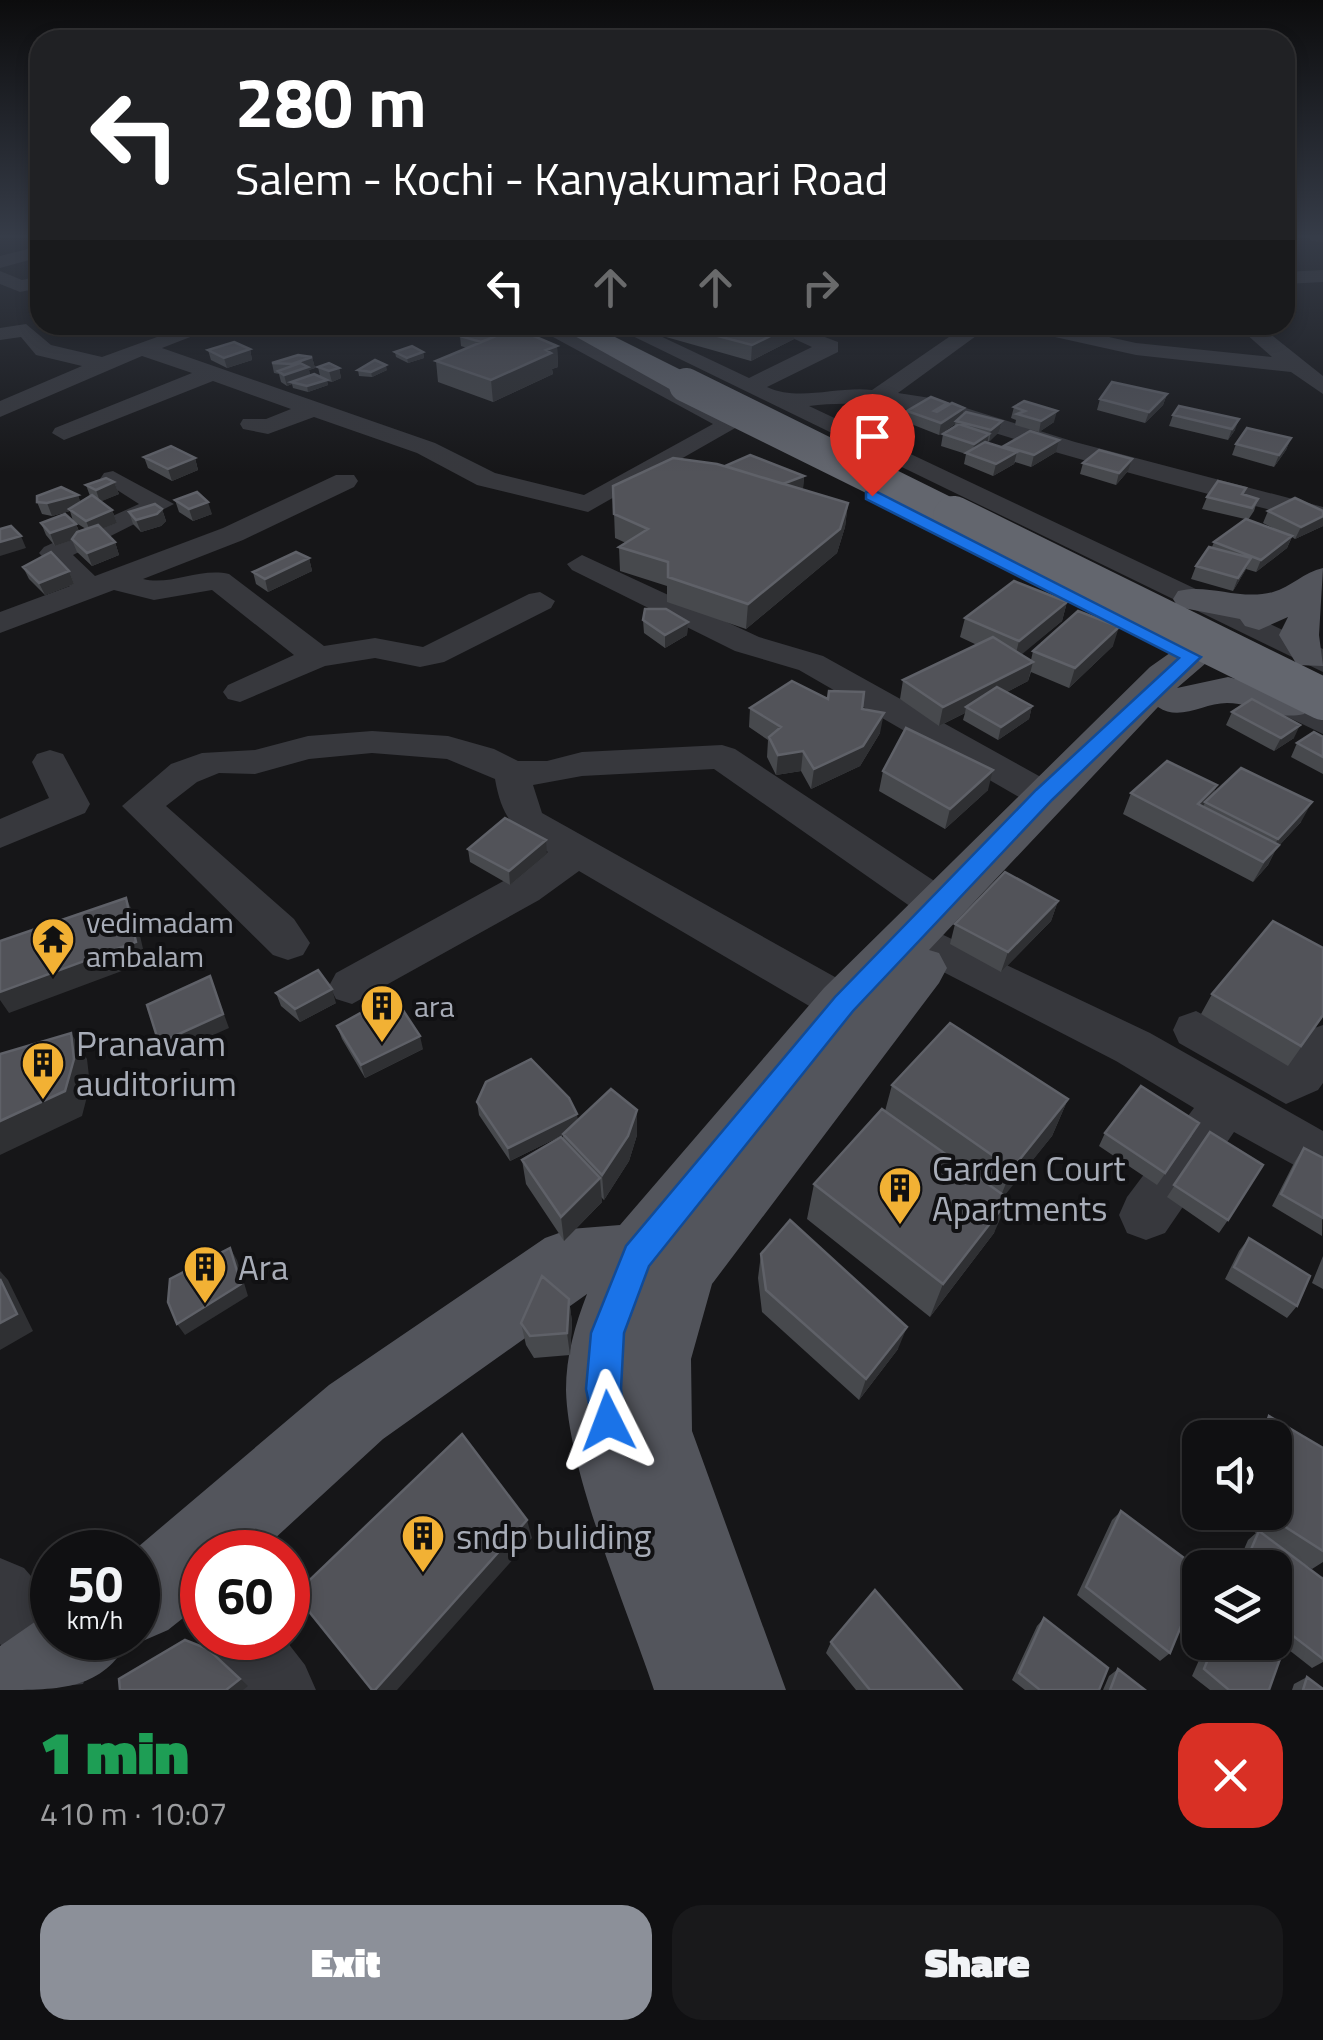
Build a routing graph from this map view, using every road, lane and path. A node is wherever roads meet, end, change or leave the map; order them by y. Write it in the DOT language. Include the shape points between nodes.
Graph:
graph roads {
  1 [pos="0,334"];
  2 [pos="30,334"];
  3 [pos="31,335"];
  4 [pos="181,335"];
  5 [pos="580,335"];
  6 [pos="582,335"];
  7 [pos="584,335"];
  8 [pos="641,335"];
  9 [pos="799,335"];
  10 [pos="965,335"];
  11 [pos="1086,335"];
  12 [pos="1258,335"];
  13 [pos="41,346"];
  14 [pos="141,348"];
  15 [pos="0,356"];
  16 [pos="104,364"];
  17 [pos="1296,366"];
  18 [pos="210,374"];
  19 [pos="749,387"];
  20 [pos="1323,387"];
  21 [pos="880,395"];
  22 [pos="782,403"];
  23 [pos="0,410"];
  24 [pos="309,410"];
  25 [pos="732,423"];
  26 [pos="252,424"];
  27 [pos="64,433"];
  28 [pos="928,473"];
  29 [pos="113,479"];
  30 [pos="346,480"];
  31 [pos="872,496"];
  32 [pos="990,502"];
  33 [pos="1323,515"];
  34 [pos="934,526"];
  35 [pos="582,564"];
  36 [pos="101,583"];
  37 [pos="1192,599"];
  38 [pos="540,601"];
  39 [pos="1293,607"];
  40 [pos="0,624"];
  41 [pos="317,658"];
  42 [pos="1319,666"];
  43 [pos="1193,675"];
  44 [pos="240,692"];
  45 [pos="1312,709"];
  46 [pos="50,762"];
  47 [pos="512,773"];
  48 [pos="1044,795"];
  49 [pos="0,834"];
  50 [pos="577,852"];
  51 [pos="288,943"];
  52 [pos="904,958"];
  53 [pos="352,986"];
  54 [pos="1196,1030"];
  55 [pos="1323,1045"];
  56 [pos="1226,1102"];
  57 [pos="1323,1158"];
  58 [pos="1146,1216"];
  59 [pos="637,1257"];
  60 [pos="175,1584"];
  61 [pos="0,1592"];
  62 [pos="257,1660"];
  63 [pos="53,1662"];
  64 [pos="280,1690"];
  65 [pos="700,1690"];
  66 [pos="741,1690"];
  1 -- 2 [label="street"];
  3 -- 13 [label="street"];
  4 -- 14 [label="street"];
  5 -- 25 [label="street"];
  6 -- 45 [label="highway, bridge"];
  7 -- 42 [label="highway"];
  8 -- 19 [label="street"];
  9 -- 19 [label="street" via="830,347"];
  10 -- 21 [label="street"];
  11 -- 17 [label="street" via="1136,349"];
  12 -- 17 [label="street"];
  13 -- 15 [label="street"];
  13 -- 16 [label="street"];
  14 -- 16 [label="street"];
  14 -- 18 [label="street"];
  16 -- 23 [label="street"];
  17 -- 20 [label="street"];
  18 -- 24 [label="street"];
  18 -- 27 [label="street"];
  19 -- 22 [label="street"];
  21 -- 22 [label="street"];
  21 -- 33 [label="street"];
  22 -- 28 [label="street"];
  24 -- 25 [label="street" via="426,448 486,479 588,504"];
  24 -- 26 [label="street" via="268,427"];
  25 -- 31 [label="street"];
  28 -- 31 [label="street" via="922,482"];
  28 -- 32 [label="street"];
  29 -- 36 [label="street" via="160,504 54,553"];
  30 -- 36 [label="street" via="233,534"];
  31 -- 34 [label="street"];
  32 -- 34 [label="street" via="965,504 940,515"];
  32 -- 37 [label="street"];
  34 -- 43 [label="street"];
  35 -- 48 [label="street" via="748,644 811,664"];
  36 -- 40 [label="street"];
  36 -- 41 [label="street" via="154,591 218,580"];
  37 -- 39 [label="main road" via="1236,608"];
  38 -- 41 [label="street" via="432,655 375,648"];
  39 -- 42 [label="main road" via="1299,634"];
  41 -- 44 [label="street"];
  43 -- 45 [label="main road"];
  43 -- 48 [label="main road" via="1165,676"];
  43 -- 52 [label="main road" via="1058,828"];
  46 -- 49 [label="street" via="71,804"];
  47 -- 50 [label="street" via="528,822"];
  47 -- 51 [label="street" via="448,748 372,742 255,762 215,761 184,773 141,806"];
  47 -- 52 [label="street" via="722,757"];
  48 -- 52 [label="main road"];
  50 -- 52 [label="street"];
  50 -- 53 [label="street"];
  52 -- 56 [label="street" via="1133,1047"];
  52 -- 59 [label="main road"];
  52 -- 66 [label="main road" via="682,1268 654,1359 653,1431"];
  54 -- 55 [label="street" via="1286,1083 1301,1076"];
  56 -- 57 [label="street"];
  56 -- 58 [label="street"];
  59 -- 60 [label="main road" via="570,1262 356,1412"];
  59 -- 65 [label="main road" via="608,1333 608,1421"];
  61 -- 63 [label="street"];
  62 -- 64 [label="street"];
}
